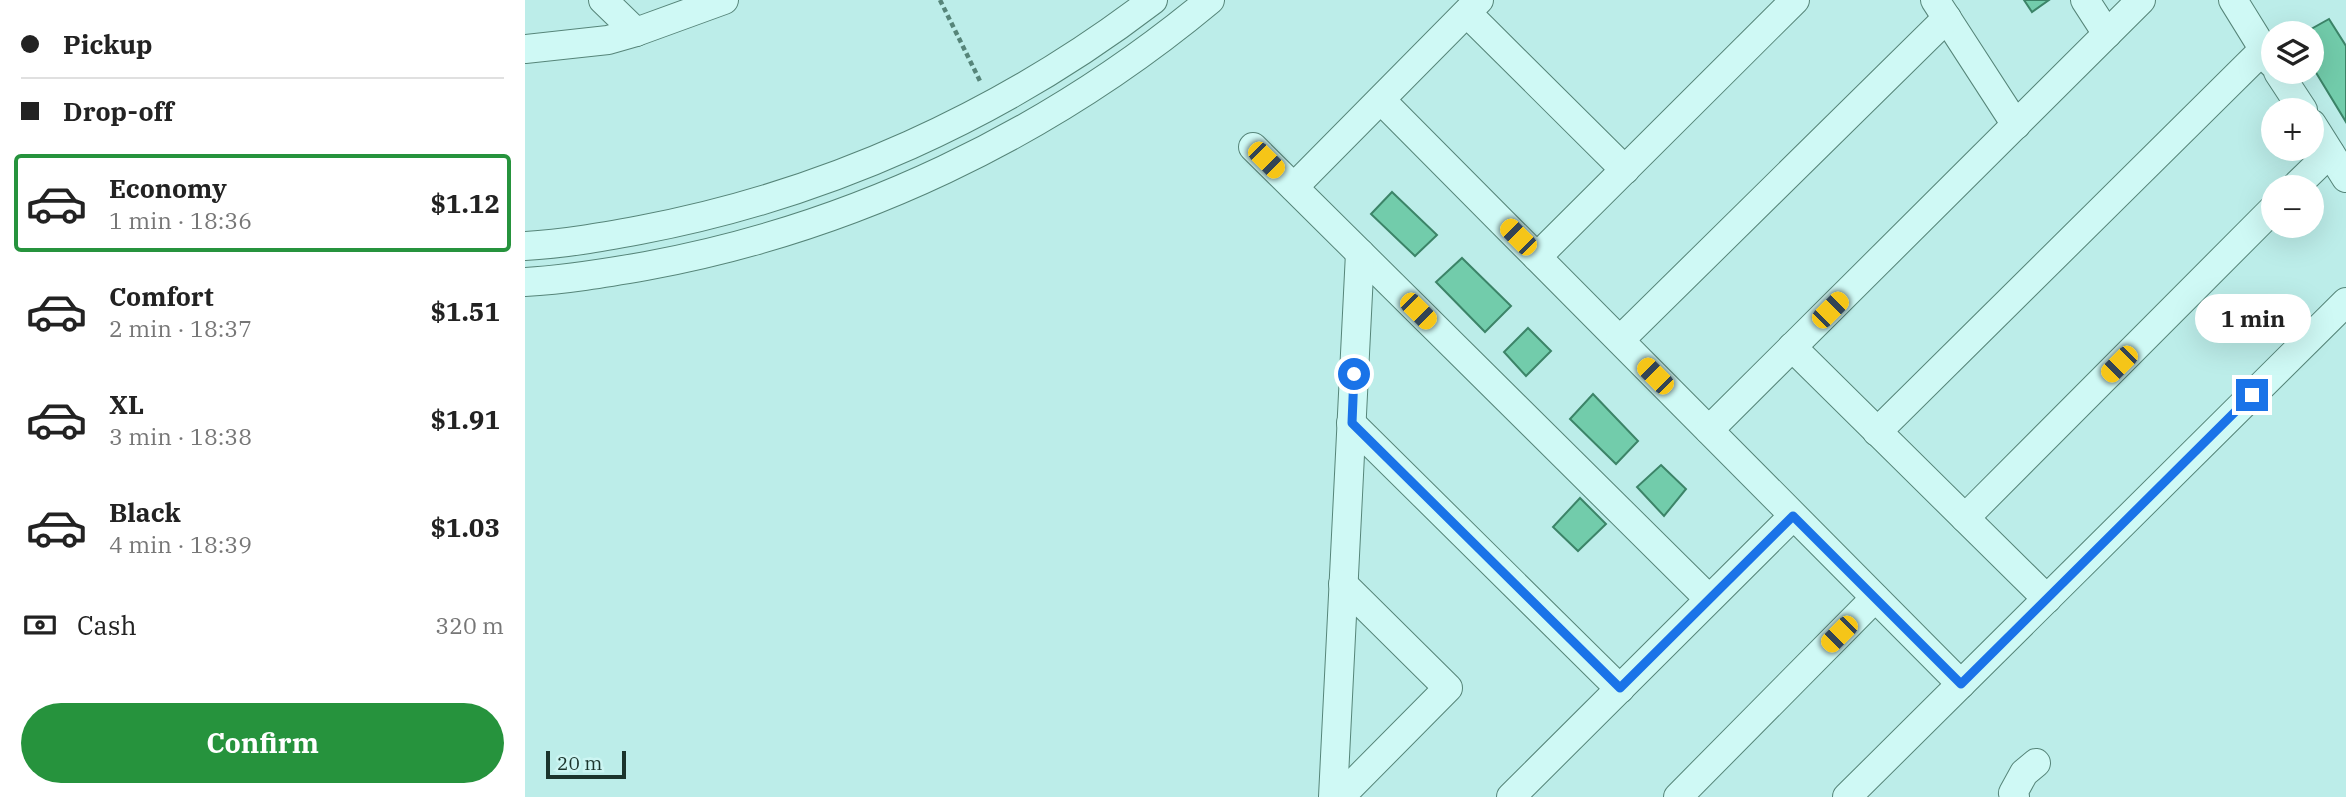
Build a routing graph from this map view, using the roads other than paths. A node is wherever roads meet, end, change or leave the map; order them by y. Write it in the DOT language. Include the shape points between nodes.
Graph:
graph roads {
  1 [pos="603,0"];
  2 [pos="724,0"];
  3 [pos="1153,0"];
  4 [pos="1210,0"];
  5 [pos="2085,0"];
  6 [pos="2141,0"];
  7 [pos="2232,0"];
  8 [pos="1793,1"];
  9 [pos="1473,6"];
  10 [pos="1941,9"];
  11 [pos="636,32"];
  12 [pos="2107,34"];
  13 [pos="2261,44"];
  14 [pos="525,49"];
  15 [pos="2261,71"];
  16 [pos="1381,100"];
  17 [pos="992,104"];
  18 [pos="2016,125"];
  19 [pos="1008,138"];
  20 [pos="2324,143"];
  21 [pos="1253,147"];
  22 [pos="2330,153"];
  23 [pos="1625,170"];
  24 [pos="2307,175"];
  25 [pos="2346,178"];
  26 [pos="1294,187"];
  27 [pos="689,221"];
  28 [pos="2261,221"];
  29 [pos="525,246"];
  30 [pos="1360,253"];
  31 [pos="697,256"];
  32 [pos="1537,257"];
  33 [pos="525,282"];
  34 [pos="2346,302"];
  35 [pos="1620,340"];
  36 [pos="1792,347"];
  37 [pos="1352,423"];
  38 [pos="1709,430"];
  39 [pos="1877,432"];
  40 [pos="1793,516"];
  41 [pos="1965,518"];
  42 [pos="1343,584"];
  43 [pos="1875,598"];
  44 [pos="1709,599"];
  45 [pos="2047,599"];
  46 [pos="1961,684"];
  47 [pos="1620,688"];
  48 [pos="2036,764"];
  49 [pos="1333,797"];
  50 [pos="1340,797"];
  51 [pos="1511,797"];
  52 [pos="1678,797"];
  53 [pos="1847,797"];
  54 [pos="2015,797"];
  1 -- 11 [label="street"];
  2 -- 11 [label="street"];
  3 -- 17 [label="street" via="1059,66"];
  4 -- 19 [label="street" via="1104,80"];
  5 -- 12 [label="street"];
  6 -- 12 [label="street"];
  7 -- 13 [label="street"];
  8 -- 23 [label="street"];
  9 -- 16 [label="street"];
  9 -- 23 [label="street"];
  10 -- 18 [label="street"];
  10 -- 35 [label="street"];
  11 -- 14 [label="street" via="584,44"];
  12 -- 18 [label="street"];
  15 -- 39 [label="street"];
  16 -- 26 [label="street"];
  16 -- 32 [label="street"];
  17 -- 19 [label="street"];
  17 -- 27 [label="street" via="843,174"];
  18 -- 36 [label="street"];
  19 -- 31 [label="street" via="856,208"];
  20 -- 22 [label="street"];
  21 -- 26 [label="street"];
  22 -- 24 [label="street"];
  22 -- 25 [label="street"];
  23 -- 32 [label="street"];
  26 -- 30 [label="street"];
  27 -- 29 [label="street"];
  27 -- 31 [label="street"];
  28 -- 41 [label="street"];
  30 -- 37 [label="street"];
  30 -- 44 [label="street"];
  31 -- 33 [label="street"];
  32 -- 35 [label="street"];
  34 -- 45 [label="street"];
  35 -- 38 [label="street"];
  36 -- 38 [label="street"];
  36 -- 39 [label="street"];
  37 -- 42 [label="street"];
  37 -- 47 [label="street"];
  38 -- 40 [label="street"];
  39 -- 41 [label="street"];
  40 -- 43 [label="street"];
  40 -- 44 [label="street"];
  41 -- 45 [label="street"];
  42 -- 49 [label="street"];
  42 -- 50 [label="street" via="1448,688"];
  43 -- 46 [label="street"];
  43 -- 52 [label="street"];
  44 -- 47 [label="street"];
  45 -- 46 [label="street"];
  46 -- 53 [label="street"];
  47 -- 51 [label="street"];
  48 -- 54 [label="street" via="2024,773"];
}
